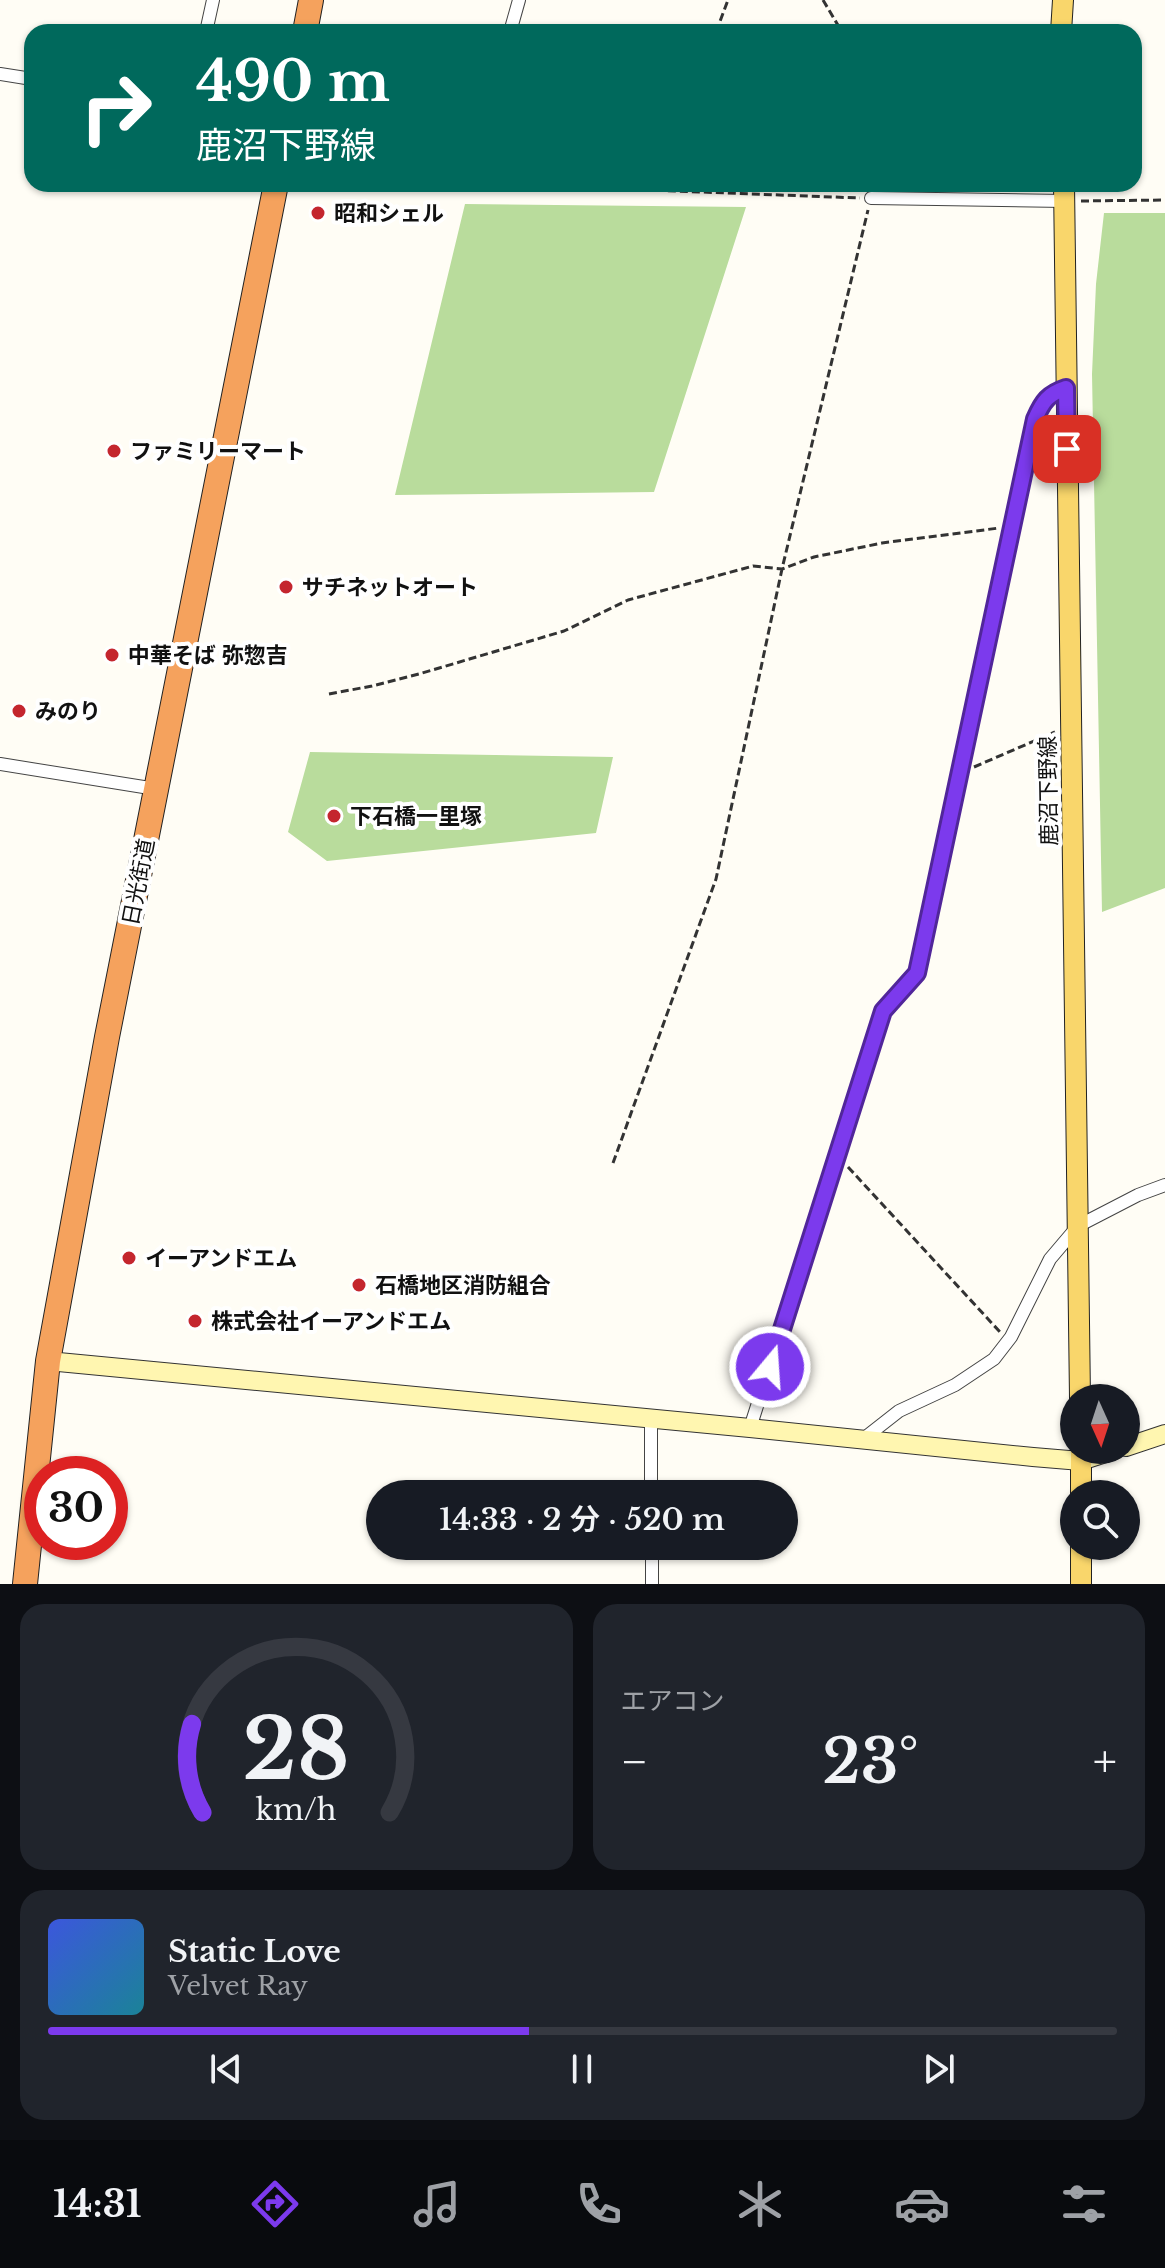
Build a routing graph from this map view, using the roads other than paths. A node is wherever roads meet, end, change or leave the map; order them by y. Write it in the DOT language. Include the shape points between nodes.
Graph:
graph roads {
  1 [pos="213,0"];
  2 [pos="311,0"];
  3 [pos="519,0"];
  4 [pos="1063,0"];
  5 [pos="208,24"];
  6 [pos="306,24"];
  7 [pos="512,24"];
  8 [pos="1062,24"];
  9 [pos="0,74"];
  10 [pos="24,78"];
  11 [pos="274,192"];
  12 [pos="1064,192"];
  13 [pos="871,198"];
  14 [pos="1066,388"];
  15 [pos="0,764"];
  16 [pos="156,789"];
  17 [pos="1165,1185"];
  18 [pos="1078,1226"];
  19 [pos="48,1361"];
  20 [pos="1080,1384"];
  21 [pos="651,1418"];
  22 [pos="750,1428"];
  23 [pos="1165,1434"];
  24 [pos="862,1440"];
  25 [pos="1140,1442"];
  26 [pos="1060,1454"];
  27 [pos="651,1480"];
  28 [pos="652,1560"];
  29 [pos="1081,1560"];
  30 [pos="25,1584"];
  31 [pos="652,1584"];
  32 [pos="1081,1584"];
  1 -- 5 [label="street"];
  2 -- 6 [label="highway"];
  3 -- 7 [label="street"];
  4 -- 8 [label="main road"];
  9 -- 10 [label="street"];
  11 -- 16 [label="highway, 日光街道"];
  12 -- 13 [label="street"];
  12 -- 14 [label="main road, 鹿沼下野線"];
  14 -- 18 [label="main road, 鹿沼下野線"];
  14 -- 22 [label="street" via="1053,392 1035,419 917,973 883,1011"];
  15 -- 16 [label="street"];
  16 -- 19 [label="highway, 日光街道"];
  17 -- 18 [label="street"];
  18 -- 20 [label="main road, 鹿沼下野線"];
  18 -- 24 [label="street" via="1050,1259 994,1359 955,1385 899,1411"];
  19 -- 21 [label="street"];
  19 -- 30 [label="highway, 日光街道"];
  21 -- 22 [label="street"];
  21 -- 27 [label="street"];
  22 -- 24 [label="street"];
  23 -- 25 [label="street"];
  24 -- 26 [label="street"];
  28 -- 31 [label="street"];
  29 -- 32 [label="main road"];
}
